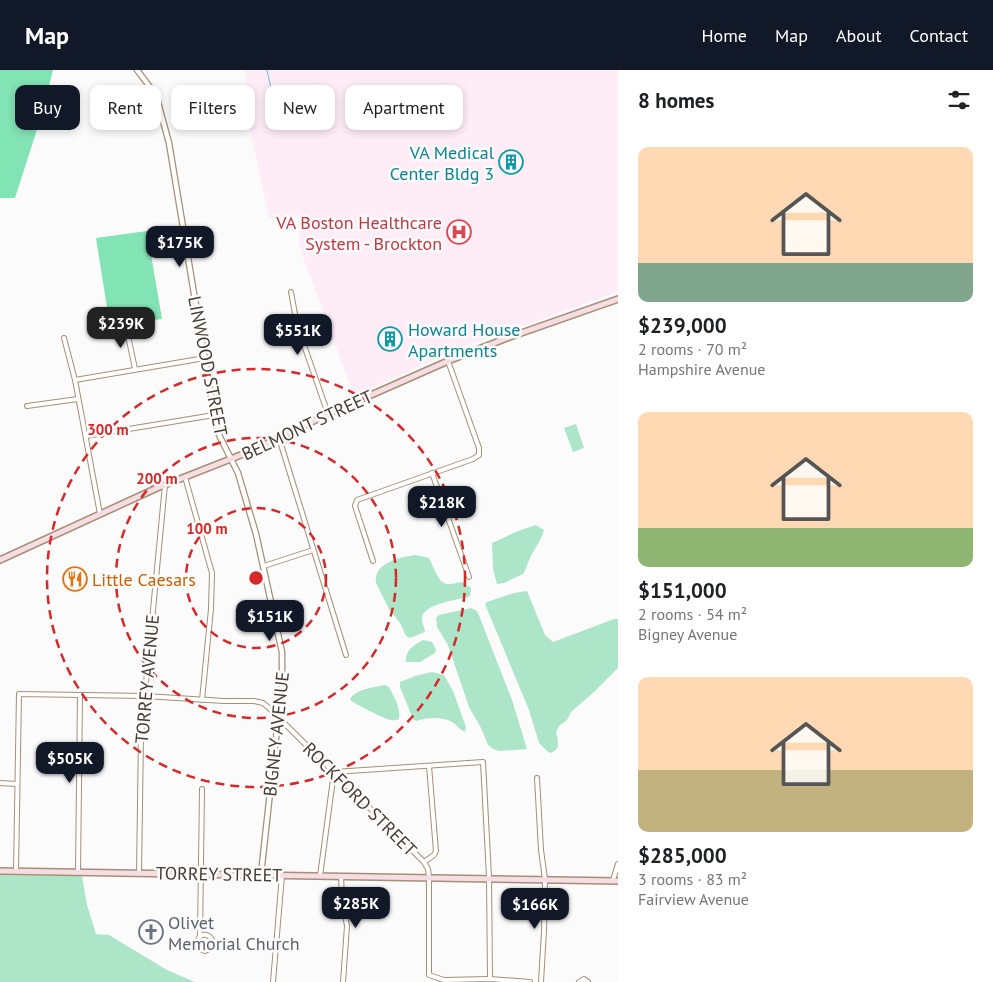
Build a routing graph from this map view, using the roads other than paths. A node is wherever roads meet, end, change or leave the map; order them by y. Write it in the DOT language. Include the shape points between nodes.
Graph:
graph roads {
  1 [pos="137,70"];
  2 [pos="292,292"];
  3 [pos="618,299"];
  4 [pos="126,326"];
  5 [pos="64,338"];
  6 [pos="205,358"];
  7 [pos="448,361"];
  8 [pos="135,369"];
  9 [pos="75,380"];
  10 [pos="78,399"];
  11 [pos="26,406"];
  12 [pos="328,414"];
  13 [pos="214,415"];
  14 [pos="86,436"];
  15 [pos="279,438"];
  16 [pos="230,460"];
  17 [pos="432,473"];
  18 [pos="185,477"];
  19 [pos="165,485"];
  20 [pos="100,514"];
  21 [pos="313,550"];
  22 [pos="0,560"];
  23 [pos="372,561"];
  24 [pos="264,566"];
  25 [pos="469,577"];
  26 [pos="346,655"];
  27 [pos="80,695"];
  28 [pos="145,696"];
  29 [pos="202,700"];
  30 [pos="278,718"];
  31 [pos="429,766"];
  32 [pos="334,772"];
  33 [pos="536,778"];
  34 [pos="0,783"];
  35 [pos="17,784"];
  36 [pos="202,789"];
  37 [pos="424,862"];
  38 [pos="618,864"];
  39 [pos="0,871"];
  40 [pos="16,871"];
  41 [pos="78,872"];
  42 [pos="139,874"];
  43 [pos="201,874"];
  44 [pos="261,874"];
  45 [pos="282,875"];
  46 [pos="320,876"];
  47 [pos="341,876"];
  48 [pos="429,878"];
  49 [pos="489,878"];
  50 [pos="545,879"];
  51 [pos="616,881"];
  52 [pos="200,936"];
  53 [pos="490,979"];
  54 [pos="273,982"];
  55 [pos="343,982"];
  56 [pos="530,982"];
  57 [pos="540,982"];
  58 [pos="579,982"];
  59 [pos="588,982"];
  1 -- 6 [label="street, LINWOOD STREET" via="156,95 167,135"];
  2 -- 12 [label="street" via="298,325"];
  3 -- 7 [label="main road, BELMONT STREET"];
  4 -- 8 [label="street"];
  5 -- 9 [label="street"];
  6 -- 8 [label="street"];
  6 -- 13 [label="street, LINWOOD STREET"];
  7 -- 12 [label="main road, BELMONT STREET"];
  7 -- 17 [label="street" via="479,448 478,456"];
  8 -- 9 [label="street"];
  9 -- 10 [label="street"];
  10 -- 11 [label="street"];
  10 -- 14 [label="street"];
  12 -- 15 [label="main road, BELMONT STREET"];
  13 -- 14 [label="street"];
  13 -- 16 [label="street, LINWOOD STREET"];
  14 -- 20 [label="street"];
  15 -- 16 [label="main road, BELMONT STREET"];
  15 -- 21 [label="street"];
  16 -- 18 [label="main road, BELMONT STREET"];
  16 -- 24 [label="street, LINWOOD STREET" via="238,473"];
  17 -- 23 [label="street" via="355,503"];
  17 -- 25 [label="street"];
  18 -- 19 [label="main road, BELMONT STREET"];
  18 -- 29 [label="street" via="212,573"];
  19 -- 20 [label="main road, BELMONT STREET"];
  19 -- 28 [label="street, TORREY AVENUE"];
  20 -- 22 [label="main road, BELMONT STREET"];
  21 -- 24 [label="street"];
  21 -- 26 [label="street"];
  24 -- 30 [label="street, BIGNEY AVENUE" via="283,658"];
  27 -- 28 [label="street, ROCKFORD STREET"];
  27 -- 35 [label="street, ROCKFORD STREET" via="20,694"];
  27 -- 41 [label="street"];
  28 -- 29 [label="street, ROCKFORD STREET"];
  28 -- 42 [label="street, TORREY AVENUE" via="140,758"];
  29 -- 30 [label="street, ROCKFORD STREET" via="259,702"];
  30 -- 32 [label="street, ROCKFORD STREET"];
  30 -- 44 [label="street, BIGNEY AVENUE"];
  31 -- 32 [label="street"];
  31 -- 37 [label="street" via="436,851"];
  31 -- 49 [label="street" via="483,762"];
  32 -- 37 [label="street, ROCKFORD STREET"];
  32 -- 46 [label="street"];
  33 -- 50 [label="street"];
  34 -- 35 [label="street"];
  35 -- 40 [label="street"];
  36 -- 43 [label="street"];
  37 -- 48 [label="street, ROCKFORD STREET"];
  38 -- 51 [label="street"];
  39 -- 40 [label="main road, TORREY STREET"];
  40 -- 41 [label="main road, TORREY STREET"];
  41 -- 42 [label="main road, TORREY STREET"];
  42 -- 43 [label="main road, TORREY STREET"];
  43 -- 44 [label="main road, TORREY STREET"];
  43 -- 52 [label="street"];
  44 -- 45 [label="main road, TORREY STREET"];
  45 -- 46 [label="main road, TORREY STREET"];
  45 -- 54 [label="street"];
  46 -- 47 [label="main road, TORREY STREET"];
  47 -- 48 [label="main road, TORREY STREET"];
  47 -- 55 [label="street" via="347,926"];
  48 -- 49 [label="main road, TORREY STREET"];
  48 -- 53 [label="street, ROCKFORD STREET" via="429,975 444,980"];
  49 -- 50 [label="main road, TORREY STREET"];
  49 -- 53 [label="street"];
  50 -- 51 [label="main road, TORREY STREET"];
  50 -- 57 [label="street"];
  52 -- 52 [label="street" via="211,937 213,945 210,949 198,947"];
  53 -- 56 [label="street"];
  58 -- 59 [label="street" via="584,979"];
}
